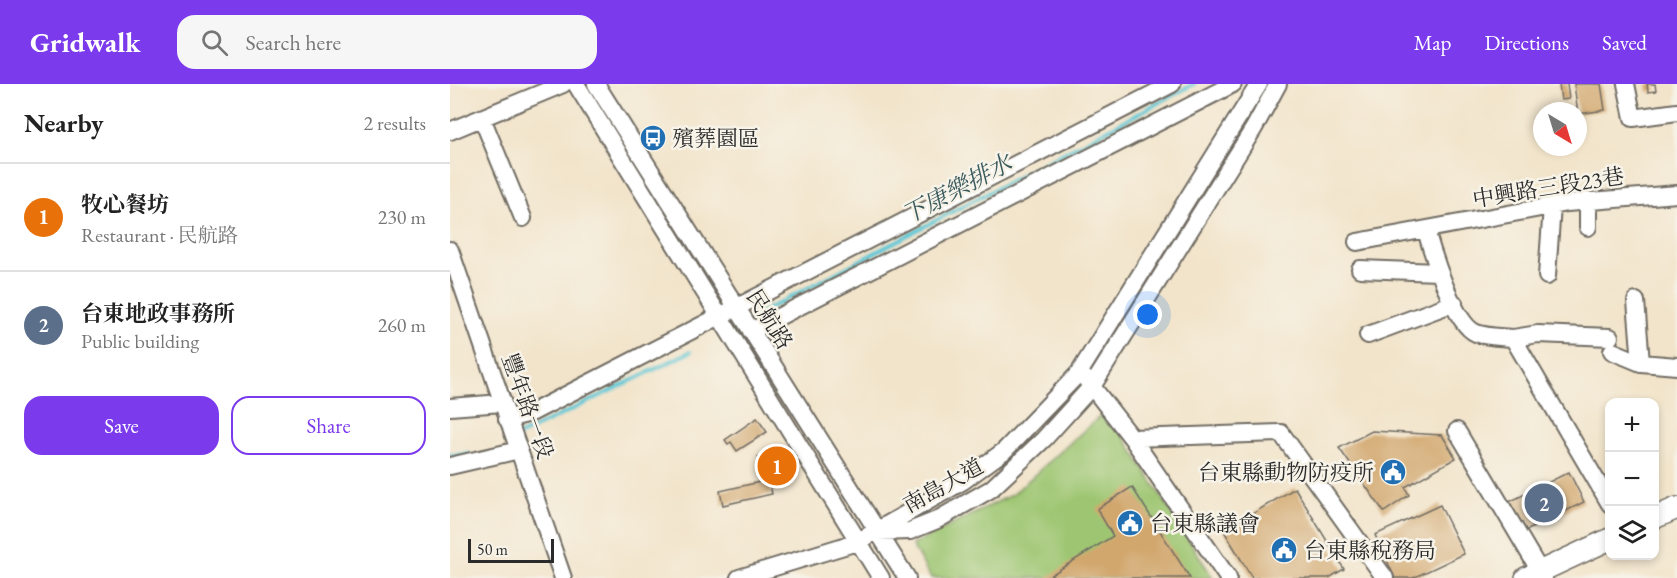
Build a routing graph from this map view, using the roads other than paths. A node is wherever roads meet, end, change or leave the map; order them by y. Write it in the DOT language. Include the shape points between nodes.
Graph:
graph roads {
  1 [pos="563,84"];
  2 [pos="576,84"];
  3 [pos="596,84"];
  4 [pos="1172,84"];
  5 [pos="1233,84"];
  6 [pos="1259,84"];
  7 [pos="1278,84"];
  8 [pos="1626,84"];
  9 [pos="1677,112"];
  10 [pos="482,118"];
  11 [pos="450,131"];
  12 [pos="1677,194"];
  13 [pos="1588,200"];
  14 [pos="1552,206"];
  15 [pos="523,218"];
  16 [pos="1588,227"];
  17 [pos="1426,230"];
  18 [pos="1357,242"];
  19 [pos="450,250"];
  20 [pos="1360,269"];
  21 [pos="1438,272"];
  22 [pos="1547,276"];
  23 [pos="1636,301"];
  24 [pos="1454,303"];
  25 [pos="737,309"];
  26 [pos="720,318"];
  27 [pos="751,331"];
  28 [pos="1368,335"];
  29 [pos="1513,338"];
  30 [pos="1641,363"];
  31 [pos="1677,366"];
  32 [pos="1079,373"];
  33 [pos="1093,385"];
  34 [pos="450,407"];
  35 [pos="505,411"];
  36 [pos="1457,432"];
  37 [pos="1132,438"];
  38 [pos="519,450"];
  39 [pos="450,466"];
  40 [pos="1605,495"];
  41 [pos="1677,508"];
  42 [pos="1659,516"];
  43 [pos="877,532"];
  44 [pos="1605,542"];
  45 [pos="857,543"];
  46 [pos="1536,576"];
  47 [pos="563,578"];
  48 [pos="739,578"];
  49 [pos="881,578"];
  50 [pos="907,578"];
  51 [pos="1228,578"];
  52 [pos="1385,578"];
  1 -- 10 [label="street"];
  2 -- 26 [label="street, 民航路"];
  3 -- 25 [label="street, 民航路"];
  4 -- 25 [label="street"];
  5 -- 27 [label="street"];
  6 -- 32 [label="street, 南島大道"];
  7 -- 33 [label="street, 南島大道"];
  8 -- 9 [label="street" via="1634,118"];
  10 -- 11 [label="street"];
  10 -- 15 [label="street"];
  12 -- 13 [label="street, 中興路三段23巷"];
  13 -- 14 [label="street, 中興路三段23巷"];
  13 -- 16 [label="street"];
  14 -- 17 [label="street, 中興路三段23巷"];
  14 -- 22 [label="street"];
  17 -- 18 [label="street, 中興路三段23巷"];
  17 -- 21 [label="street"];
  19 -- 35 [label="street, 豐年路一段"];
  20 -- 21 [label="street"];
  21 -- 24 [label="street"];
  23 -- 30 [label="street"];
  24 -- 28 [label="street"];
  24 -- 29 [label="street" via="1463,322 1474,332"];
  25 -- 26 [label="street"];
  25 -- 27 [label="street, 民航路"];
  26 -- 35 [label="street" via="531,413"];
  26 -- 45 [label="street, 民航路"];
  27 -- 43 [label="street, 民航路"];
  29 -- 30 [label="street" via="1538,334 1611,344"];
  29 -- 40 [label="street"];
  30 -- 31 [label="street"];
  32 -- 33 [label="street"];
  32 -- 43 [label="street, 南島大道" via="1004,451 963,481"];
  33 -- 37 [label="street"];
  33 -- 43 [label="street, 南島大道" via="991,489 910,531"];
  34 -- 35 [label="street"];
  35 -- 38 [label="street, 豐年路一段"];
  36 -- 46 [label="street"];
  37 -- 51 [label="street"];
  37 -- 52 [label="street" via="1281,433"];
  38 -- 39 [label="street"];
  38 -- 47 [label="street, 豐年路一段"];
  41 -- 42 [label="main road"];
  43 -- 45 [label="street"];
  43 -- 50 [label="street, 民航路"];
  44 -- 46 [label="main road"];
  45 -- 48 [label="street"];
  45 -- 49 [label="street, 民航路"];
}
